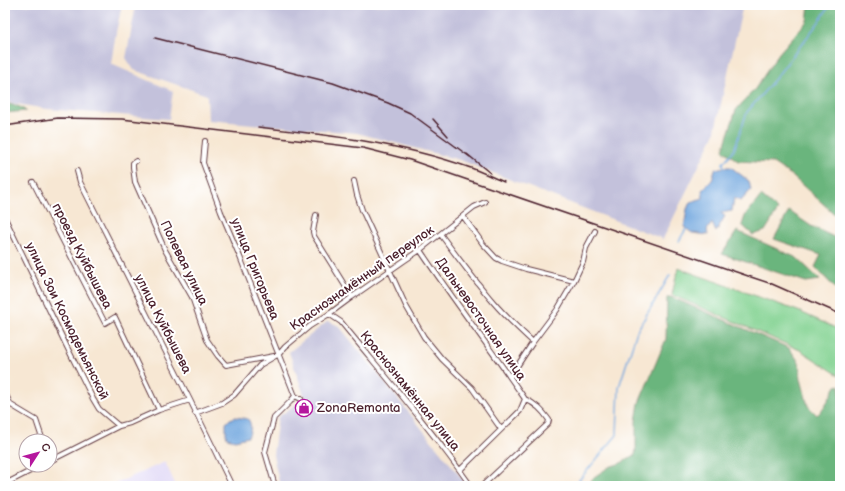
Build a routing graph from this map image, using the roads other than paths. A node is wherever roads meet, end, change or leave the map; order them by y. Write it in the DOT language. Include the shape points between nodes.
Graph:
graph roads {
  1 [pos="205,141"];
  2 [pos="136,161"];
  3 [pos="77,171"];
  4 [pos="354,181"];
  5 [pos="33,182"];
  6 [pos="485,202"];
  7 [pos="316,215"];
  8 [pos="463,216"];
  9 [pos="5,218"];
  10 [pos="595,232"];
  11 [pos="441,235"];
  12 [pos="420,250"];
  13 [pos="390,270"];
  14 [pos="574,281"];
  15 [pos="352,297"];
  16 [pos="329,314"];
  17 [pos="533,342"];
  18 [pos="279,354"];
  19 [pos="510,377"];
  20 [pos="5,393"];
  21 [pos="295,396"];
  22 [pos="301,399"];
  23 [pos="525,399"];
  24 [pos="190,400"];
  25 [pos="159,410"];
  26 [pos="195,413"];
  27 [pos="119,426"];
  28 [pos="501,429"];
  29 [pos="40,433"];
  30 [pos="58,456"];
  31 [pos="460,470"];
  32 [pos="26,473"];
  33 [pos="5,484"];
  34 [pos="232,486"];
  35 [pos="275,486"];
  36 [pos="471,486"];
  37 [pos="482,486"];
  1 -- 18 [label="street, улица Григорьева" via="203,163"];
  2 -- 18 [label="street, Полевая улица" via="133,163 135,182 165,250 192,296 207,340 218,356 226,365"];
  3 -- 24 [label="street, улица Куйбышева" via="80,182"];
  4 -- 13 [label="street" via="362,210"];
  5 -- 25 [label="street, проезд Куйбышева" via="105,323 115,317"];
  6 -- 8 [label="street, Краснознамённый переулок"];
  7 -- 15 [label="street" via="314,236"];
  8 -- 11 [label="street, Краснознамённый переулок"];
  8 -- 14 [label="street" via="496,258 526,269"];
  9 -- 27 [label="street, улица Зои Космодемьянской" via="93,399"];
  10 -- 14 [label="street"];
  11 -- 12 [label="street, Краснознамённый переулок"];
  11 -- 17 [label="street" via="494,303"];
  12 -- 13 [label="street, Краснознамённый переулок"];
  12 -- 19 [label="street, Дальневосточная улица"];
  13 -- 15 [label="street, Краснознамённый переулок"];
  13 -- 28 [label="street" via="406,306 424,337 445,363 472,388"];
  14 -- 17 [label="street" via="557,310"];
  15 -- 16 [label="street, Краснознамённый переулок"];
  16 -- 18 [label="street, Краснознамённый переулок" via="310,326"];
  16 -- 31 [label="street, Краснознамённая улица" via="342,322"];
  17 -- 19 [label="street"];
  18 -- 21 [label="street, улица Григорьева"];
  18 -- 26 [label="street, Краснознамённый переулок" via="260,364 234,395"];
  19 -- 23 [label="street, Дальневосточная улица"];
  20 -- 29 [label="street" via="11,405 36,420"];
  21 -- 22 [label="street"];
  21 -- 35 [label="street" via="274,418 265,452"];
  23 -- 28 [label="street" via="520,411"];
  23 -- 37 [label="street" via="542,409 549,420 548,424"];
  24 -- 25 [label="street"];
  24 -- 26 [label="street, улица Куйбышева"];
  25 -- 27 [label="street"];
  26 -- 34 [label="street, улица Куйбышева"];
  27 -- 30 [label="street"];
  28 -- 31 [label="street"];
  31 -- 36 [label="street, Краснознамённая улица"];
  32 -- 33 [label="street"];
}
